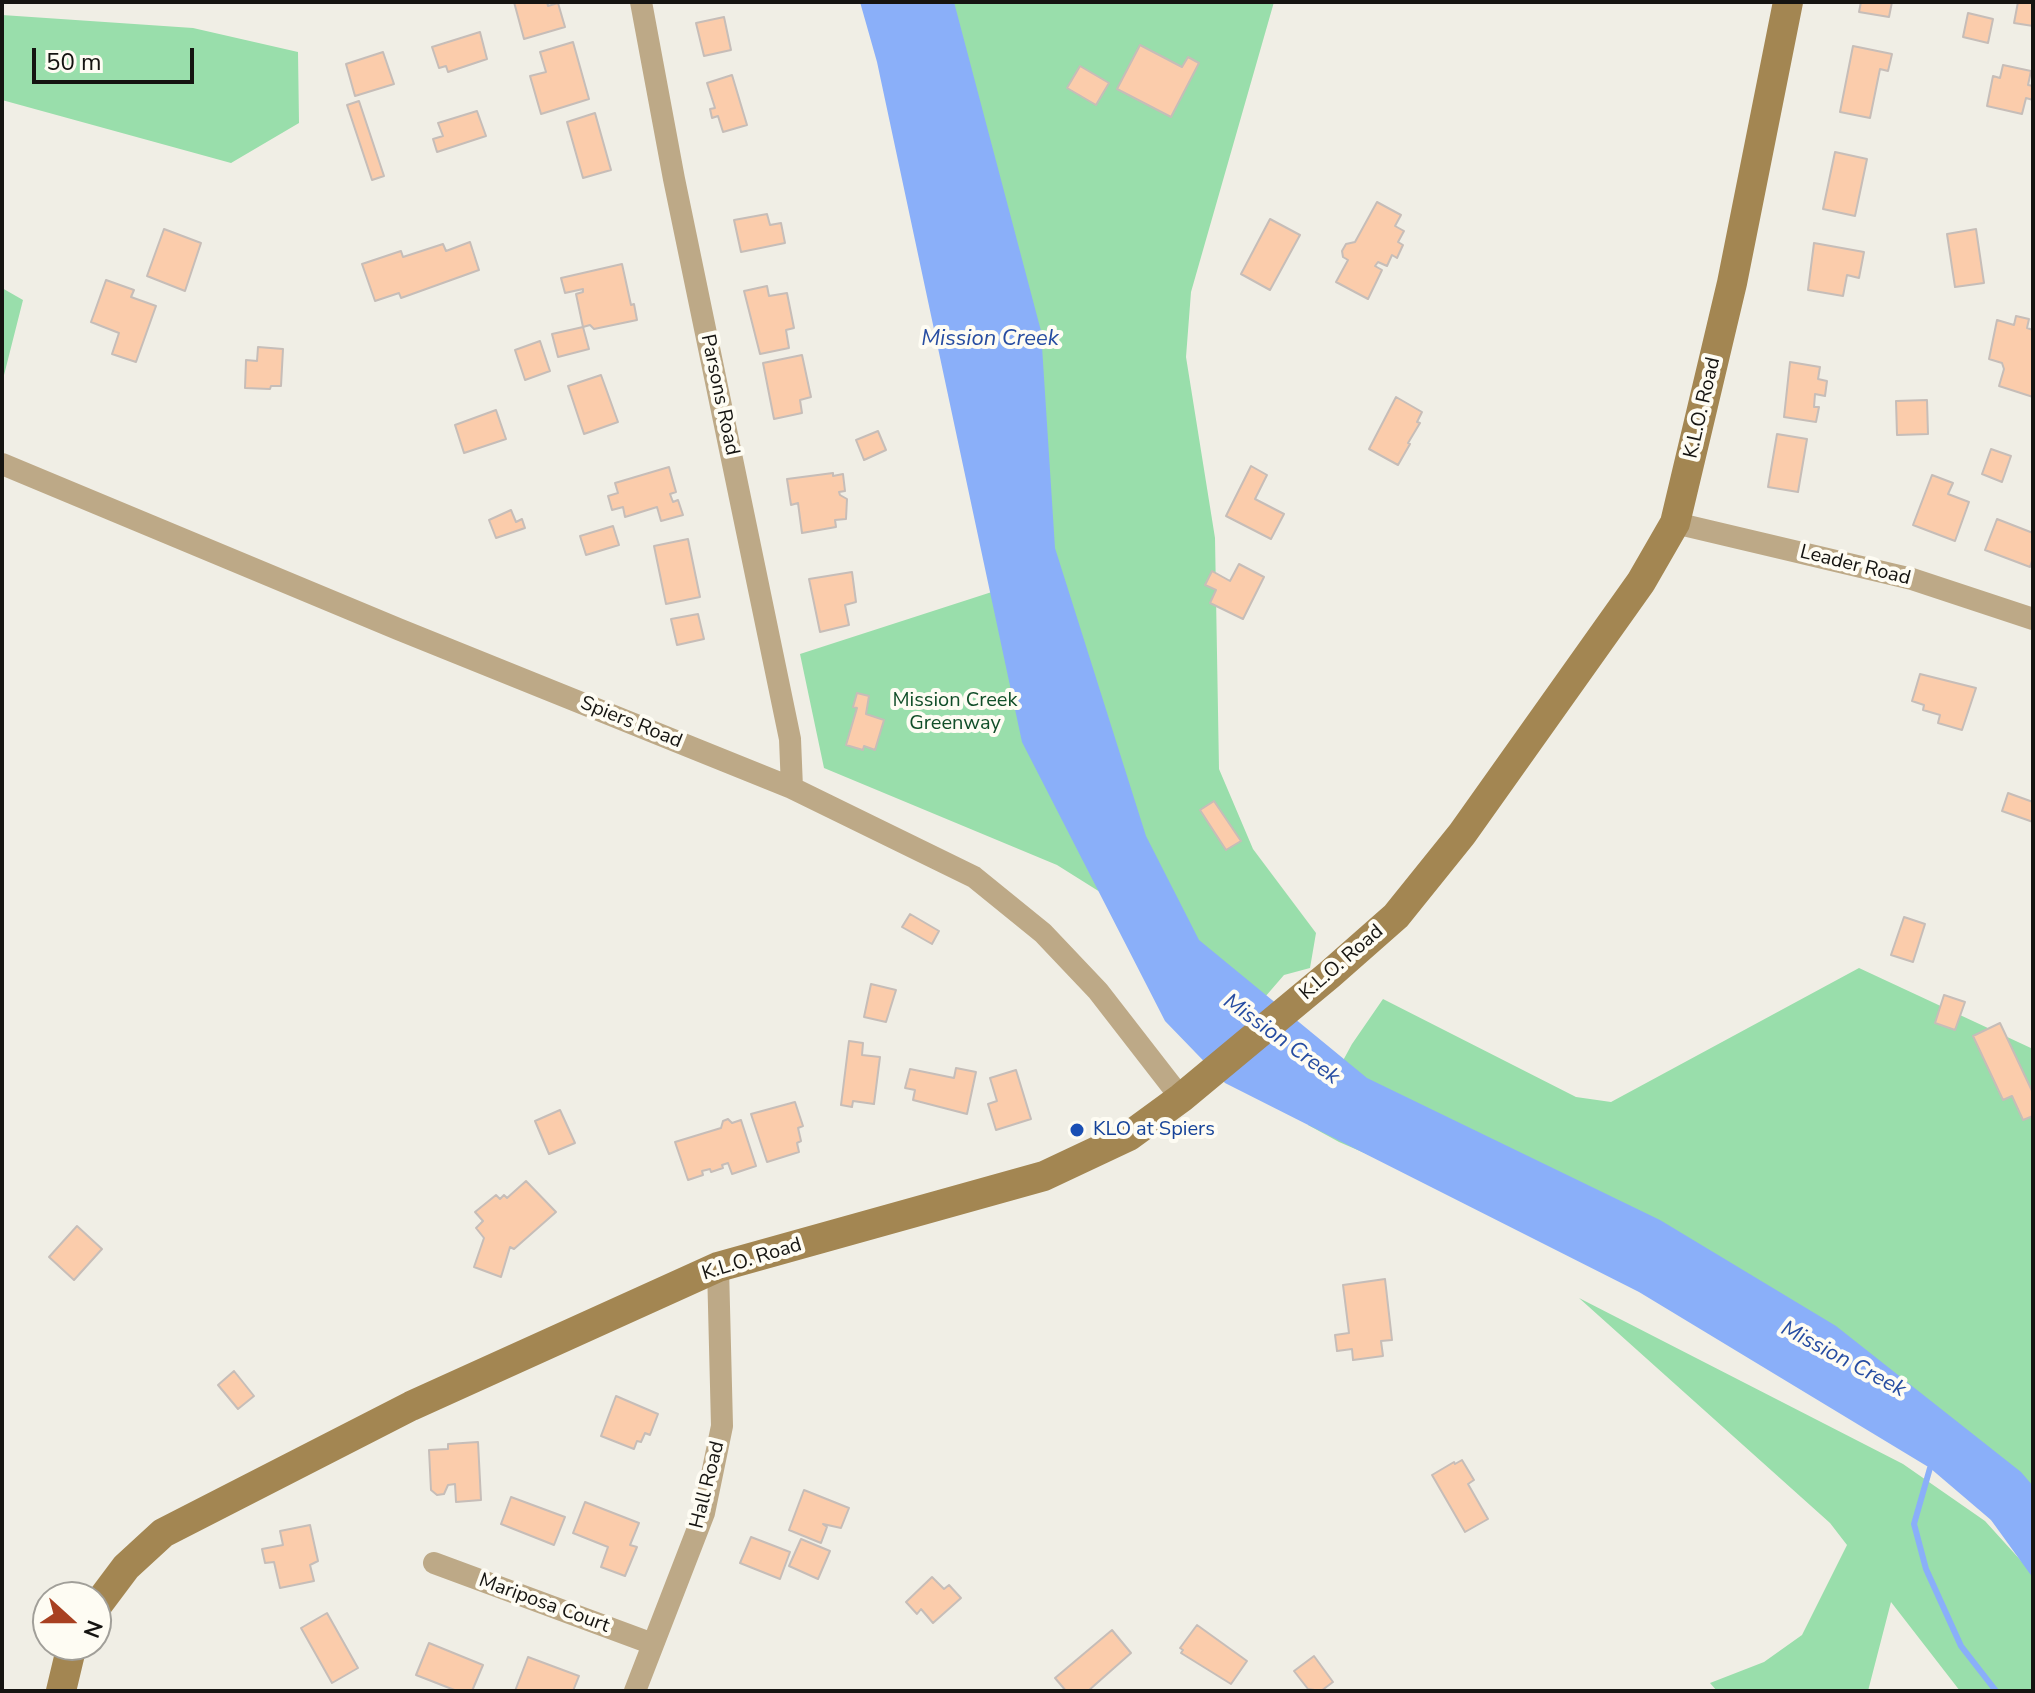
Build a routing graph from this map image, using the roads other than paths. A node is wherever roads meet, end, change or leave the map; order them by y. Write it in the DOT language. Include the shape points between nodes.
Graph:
graph roads {
  1 [pos="641,2"];
  2 [pos="1788,2"];
  3 [pos="2,464"];
  4 [pos="1675,523"];
  5 [pos="2033,619"];
  6 [pos="792,788"];
  7 [pos="1181,1098"];
  8 [pos="718,1267"];
  9 [pos="434,1563"];
  10 [pos="112,1586"];
  11 [pos="653,1644"];
  12 [pos="68,1661"];
  13 [pos="61,1691"];
  14 [pos="635,1691"];
  1 -- 6 [label="street, Parsons Road" via="790,739"];
  2 -- 4 [label="main road, K.L.O. Road" via="1732,283"];
  3 -- 6 [label="street, Spiers Road"];
  4 -- 5 [label="street, Leader Road" via="1912,579"];
  4 -- 7 [label="main road, K.L.O. Road" via="1641,582 1462,834 1396,916"];
  6 -- 7 [label="street, Spiers Road" via="974,877 1043,933 1087,979"];
  7 -- 8 [label="main road, K.L.O. Road" via="1129,1136 1044,1176"];
  8 -- 10 [label="main road, K.L.O. Road" via="411,1406 220,1501 163,1533"];
  8 -- 11 [label="street, Hall Road" via="722,1426 704,1513"];
  9 -- 11 [label="street, Mariposa Court"];
  11 -- 14 [label="street, Hall Road"];
  12 -- 13 [label="main road"];
}
